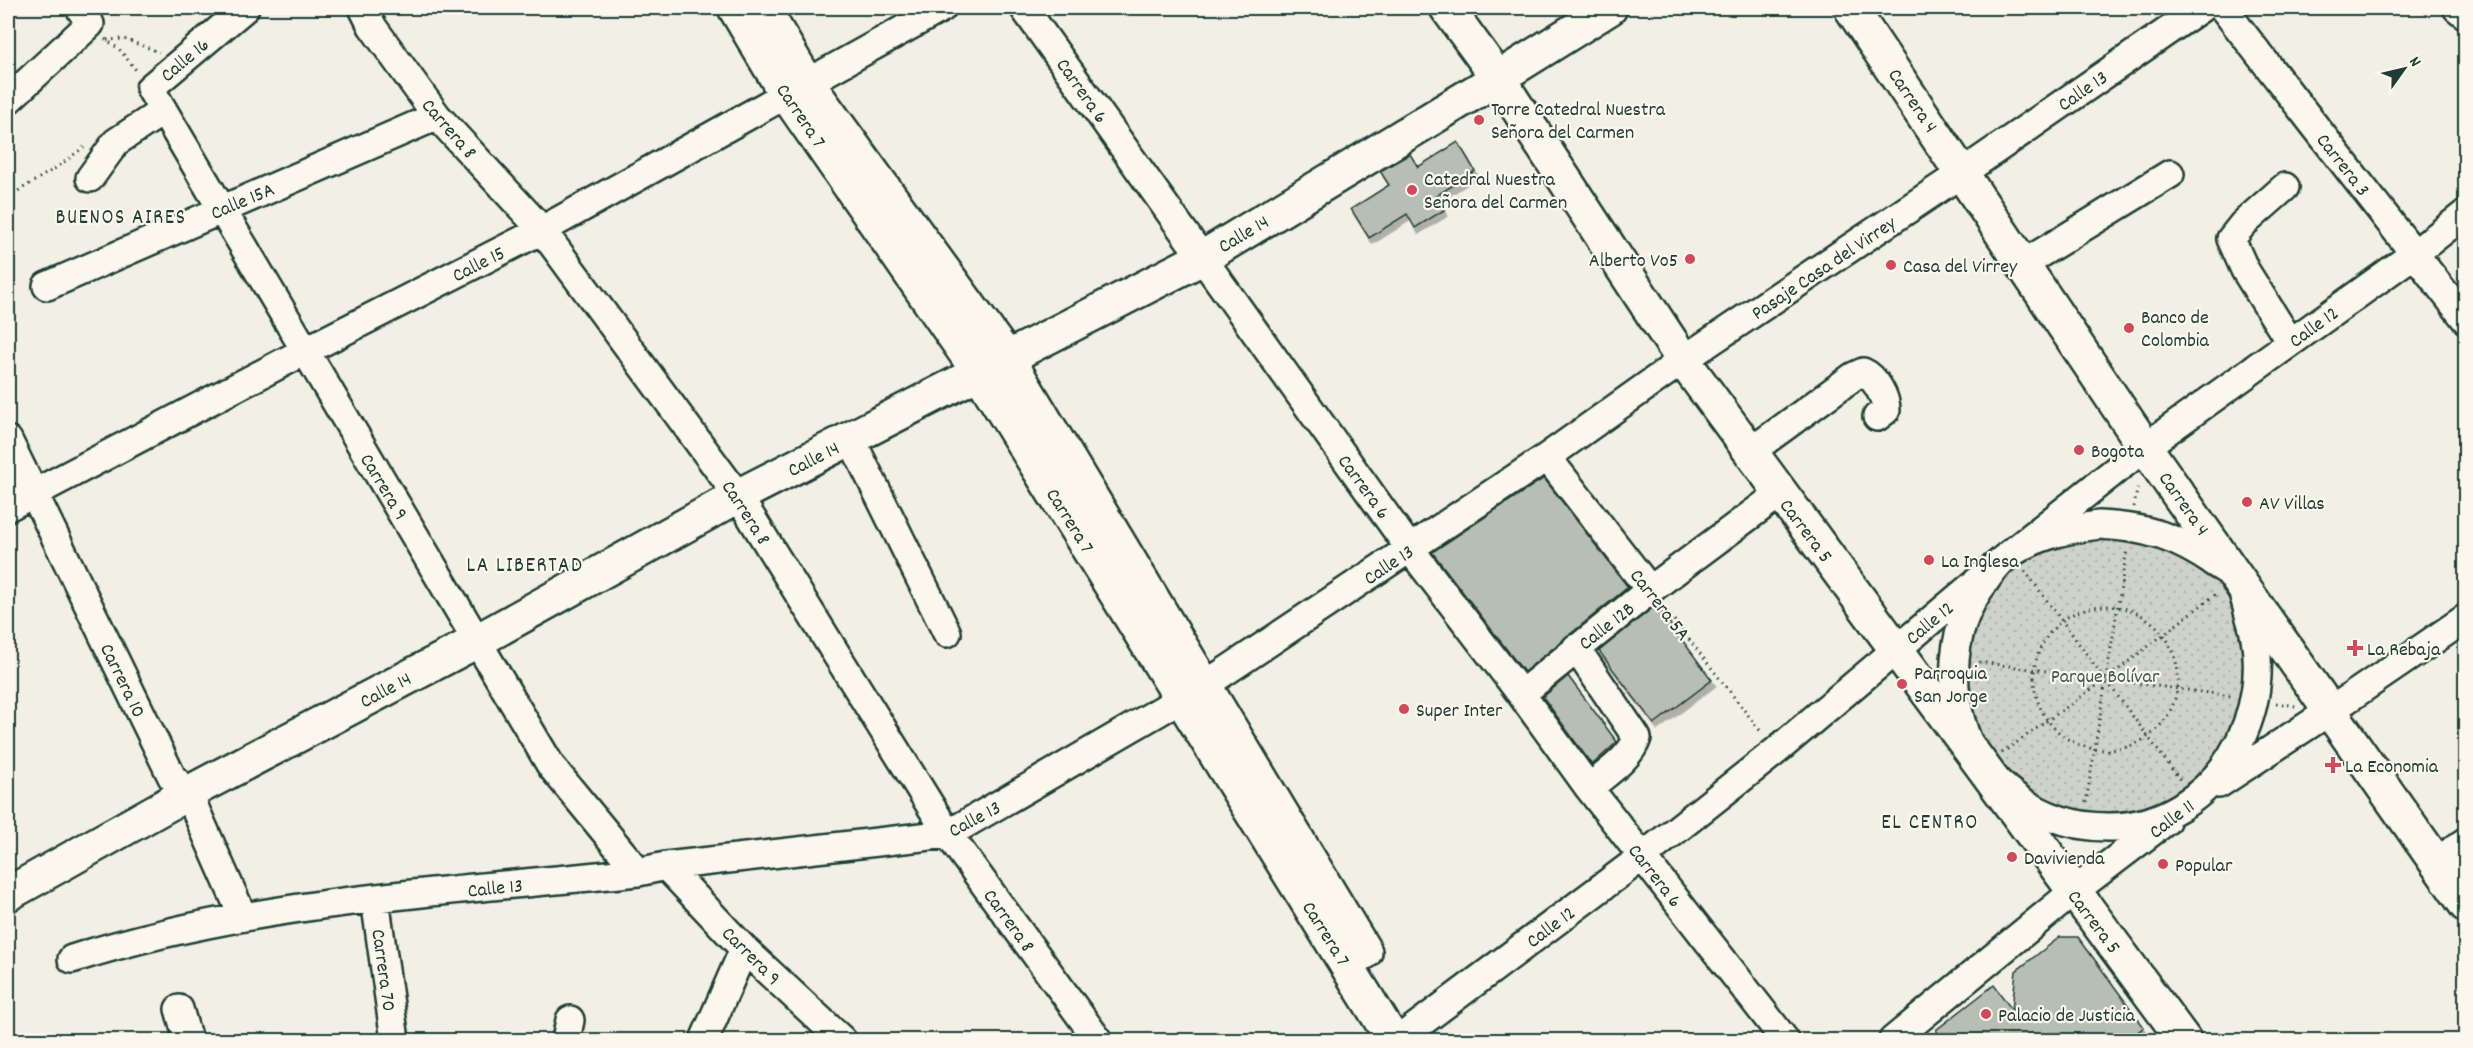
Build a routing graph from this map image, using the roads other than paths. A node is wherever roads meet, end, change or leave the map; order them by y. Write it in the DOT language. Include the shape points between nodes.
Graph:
graph roads {
  1 [pos="245,8"];
  2 [pos="363,8"];
  3 [pos="735,8"];
  4 [pos="763,8"];
  5 [pos="942,8"];
  6 [pos="1024,8"];
  7 [pos="1447,8"];
  8 [pos="1610,8"];
  9 [pos="1851,8"];
  10 [pos="2201,8"];
  11 [pos="2223,8"];
  12 [pos="2457,8"];
  13 [pos="2466,15"];
  14 [pos="92,24"];
  15 [pos="1498,78"];
  16 [pos="797,89"];
  17 [pos="156,99"];
  18 [pos="8,100"];
  19 [pos="437,116"];
  20 [pos="1962,173"];
  21 [pos="2170,174"];
  22 [pos="90,178"];
  23 [pos="2285,188"];
  24 [pos="221,209"];
  25 [pos="2466,213"];
  26 [pos="542,230"];
  27 [pos="2414,254"];
  28 [pos="1202,258"];
  29 [pos="2024,264"];
  30 [pos="47,286"];
  31 [pos="2466,320"];
  32 [pos="2290,342"];
  33 [pos="305,351"];
  34 [pos="1683,360"];
  35 [pos="994,366"];
  36 [pos="1877,417"];
  37 [pos="8,440"];
  38 [pos="851,440"];
  39 [pos="2145,447"];
  40 [pos="1750,452"];
  41 [pos="1547,457"];
  42 [pos="33,492"];
  43 [pos="1779,494"];
  44 [pos="738,496"];
  45 [pos="8,507"];
  46 [pos="1410,549"];
  47 [pos="2011,553"];
  48 [pos="2237,578"];
  49 [pos="1650,590"];
  50 [pos="2466,618"];
  51 [pos="946,633"];
  52 [pos="477,641"];
  53 [pos="1576,648"];
  54 [pos="1896,650"];
  55 [pos="1194,692"];
  56 [pos="1521,694"];
  57 [pos="2330,711"];
  58 [pos="1981,767"];
  59 [pos="1589,788"];
  60 [pos="188,793"];
  61 [pos="2195,799"];
  62 [pos="948,834"];
  63 [pos="2466,841"];
  64 [pos="1642,857"];
  65 [pos="2436,862"];
  66 [pos="666,866"];
  67 [pos="638,872"];
  68 [pos="2073,892"];
  69 [pos="8,894"];
  70 [pos="375,899"];
  71 [pos="2466,905"];
  72 [pos="243,917"];
  73 [pos="744,949"];
  74 [pos="72,959"];
  75 [pos="179,1009"];
  76 [pos="1406,1038"];
  77 [pos="188,1041"];
  78 [pos="395,1041"];
  79 [pos="704,1041"];
  80 [pos="842,1041"];
  81 [pos="1098,1041"];
  82 [pos="1785,1041"];
  83 [pos="1893,1041"];
  84 [pos="2184,1041"];
  1 -- 17 [label="street, Calle 16" via="186,58"];
  2 -- 19 [label="street, Carrera 8"];
  3 -- 16 [label="main road, Carrera 7"];
  4 -- 16 [label="main road, Carrera 7"];
  5 -- 16 [label="street, Calle 15"];
  6 -- 28 [label="street, Carrera 6"];
  7 -- 15 [label="main road, Carrera 5"];
  8 -- 15 [label="main road, Calle 14"];
  9 -- 20 [label="main road, Carrera 4"];
  10 -- 20 [label="street, Calle 13"];
  11 -- 27 [label="street, Carrera 3"];
  12 -- 13 [label="street"];
  14 -- 18 [label="street"];
  15 -- 28 [label="main road, Calle 14"];
  15 -- 34 [label="main road, Carrera 5"];
  16 -- 26 [label="street, Calle 15"];
  16 -- 35 [label="main road, Carrera 7"];
  17 -- 22 [label="street, Calle 16" via="116,142"];
  17 -- 24 [label="street, Carrera 9"];
  19 -- 24 [label="street, Calle 15A"];
  19 -- 26 [label="street, Carrera 8"];
  20 -- 29 [label="main road, Carrera 4"];
  20 -- 34 [label="street, Pasaje Casa del Virrey"];
  21 -- 29 [label="street"];
  23 -- 32 [label="street" via="2231,239 2245,270"];
  24 -- 30 [label="street, Calle 15A"];
  24 -- 33 [label="street, Carrera 9"];
  25 -- 27 [label="street, Calle 12"];
  26 -- 33 [label="street, Calle 15"];
  26 -- 44 [label="street, Carrera 8"];
  27 -- 31 [label="street, Carrera 3"];
  27 -- 32 [label="street, Calle 12"];
  28 -- 35 [label="main road, Calle 14"];
  28 -- 46 [label="street, Carrera 6"];
  29 -- 39 [label="main road, Carrera 4"];
  32 -- 39 [label="street, Calle 12"];
  33 -- 42 [label="street, Calle 15"];
  33 -- 52 [label="street, Carrera 9"];
  34 -- 40 [label="main road, Carrera 5"];
  34 -- 41 [label="street, Calle 13"];
  35 -- 38 [label="main road, Calle 14"];
  35 -- 55 [label="main road, Carrera 7"];
  36 -- 40 [label="street" via="1886,410 1886,402 1870,375 1863,372"];
  37 -- 42 [label="street, Carrera 10"];
  38 -- 44 [label="main road, Calle 14"];
  38 -- 51 [label="street"];
  39 -- 47 [label="street, Calle 12"];
  39 -- 48 [label="main road, Carrera 4"];
  40 -- 43 [label="main road, Carrera 5"];
  41 -- 46 [label="street, Calle 13"];
  41 -- 49 [label="street, Carrera 5A"];
  42 -- 45 [label="street, Calle 15"];
  42 -- 60 [label="street, Carrera 10" via="172,777"];
  43 -- 49 [label="street, Calle 12B"];
  43 -- 54 [label="main road, Carrera 5"];
  44 -- 52 [label="main road, Calle 14"];
  44 -- 62 [label="street, Carrera 8"];
  46 -- 55 [label="street, Calle 13"];
  46 -- 56 [label="street, Carrera 6"];
  47 -- 48 [label="street" via="2038,538 2068,529 2131,526 2187,544"];
  47 -- 54 [label="street, Calle 12"];
  47 -- 58 [label="street" via="1975,596 1954,658 1957,704"];
  48 -- 57 [label="main road, Carrera 4"];
  48 -- 61 [label="street" via="2256,650 2254,699 2248,722 2227,765"];
  49 -- 53 [label="street, Calle 12B"];
  50 -- 57 [label="street, Calle 11"];
  52 -- 60 [label="main road, Calle 14"];
  52 -- 67 [label="street, Carrera 9" via="551,766"];
  53 -- 56 [label="street, Calle 12B"];
  53 -- 59 [label="street" via="1637,738 1625,757"];
  54 -- 58 [label="main road, Carrera 5"];
  54 -- 64 [label="street, Calle 12"];
  55 -- 62 [label="street, Calle 13"];
  55 -- 76 [label="main road, Carrera 7"];
  56 -- 59 [label="street, Carrera 6"];
  57 -- 61 [label="street, Calle 11"];
  57 -- 65 [label="main road, Carrera 4"];
  58 -- 61 [label="street" via="2028,806 2083,825 2142,823"];
  58 -- 68 [label="main road, Carrera 5"];
  59 -- 64 [label="street, Carrera 6"];
  60 -- 69 [label="main road, Calle 14"];
  60 -- 72 [label="street, Carrera 10"];
  61 -- 68 [label="street, Calle 11"];
  62 -- 66 [label="street, Calle 13"];
  62 -- 81 [label="street, Carrera 8"];
  63 -- 65 [label="street"];
  64 -- 76 [label="street, Calle 12"];
  64 -- 82 [label="street, Carrera 6"];
  65 -- 71 [label="main road, Carrera 4"];
  66 -- 67 [label="street, Calle 13"];
  66 -- 73 [label="street, Carrera 9"];
  67 -- 70 [label="street, Calle 13"];
  68 -- 83 [label="street, Calle 11"];
  68 -- 84 [label="main road, Carrera 5"];
  70 -- 72 [label="street, Calle 13"];
  70 -- 78 [label="street, Carrera 70"];
  72 -- 74 [label="street, Calle 13" via="131,940"];
  73 -- 79 [label="street"];
  73 -- 80 [label="street, Carrera 9"];
  75 -- 77 [label="street"];
}
